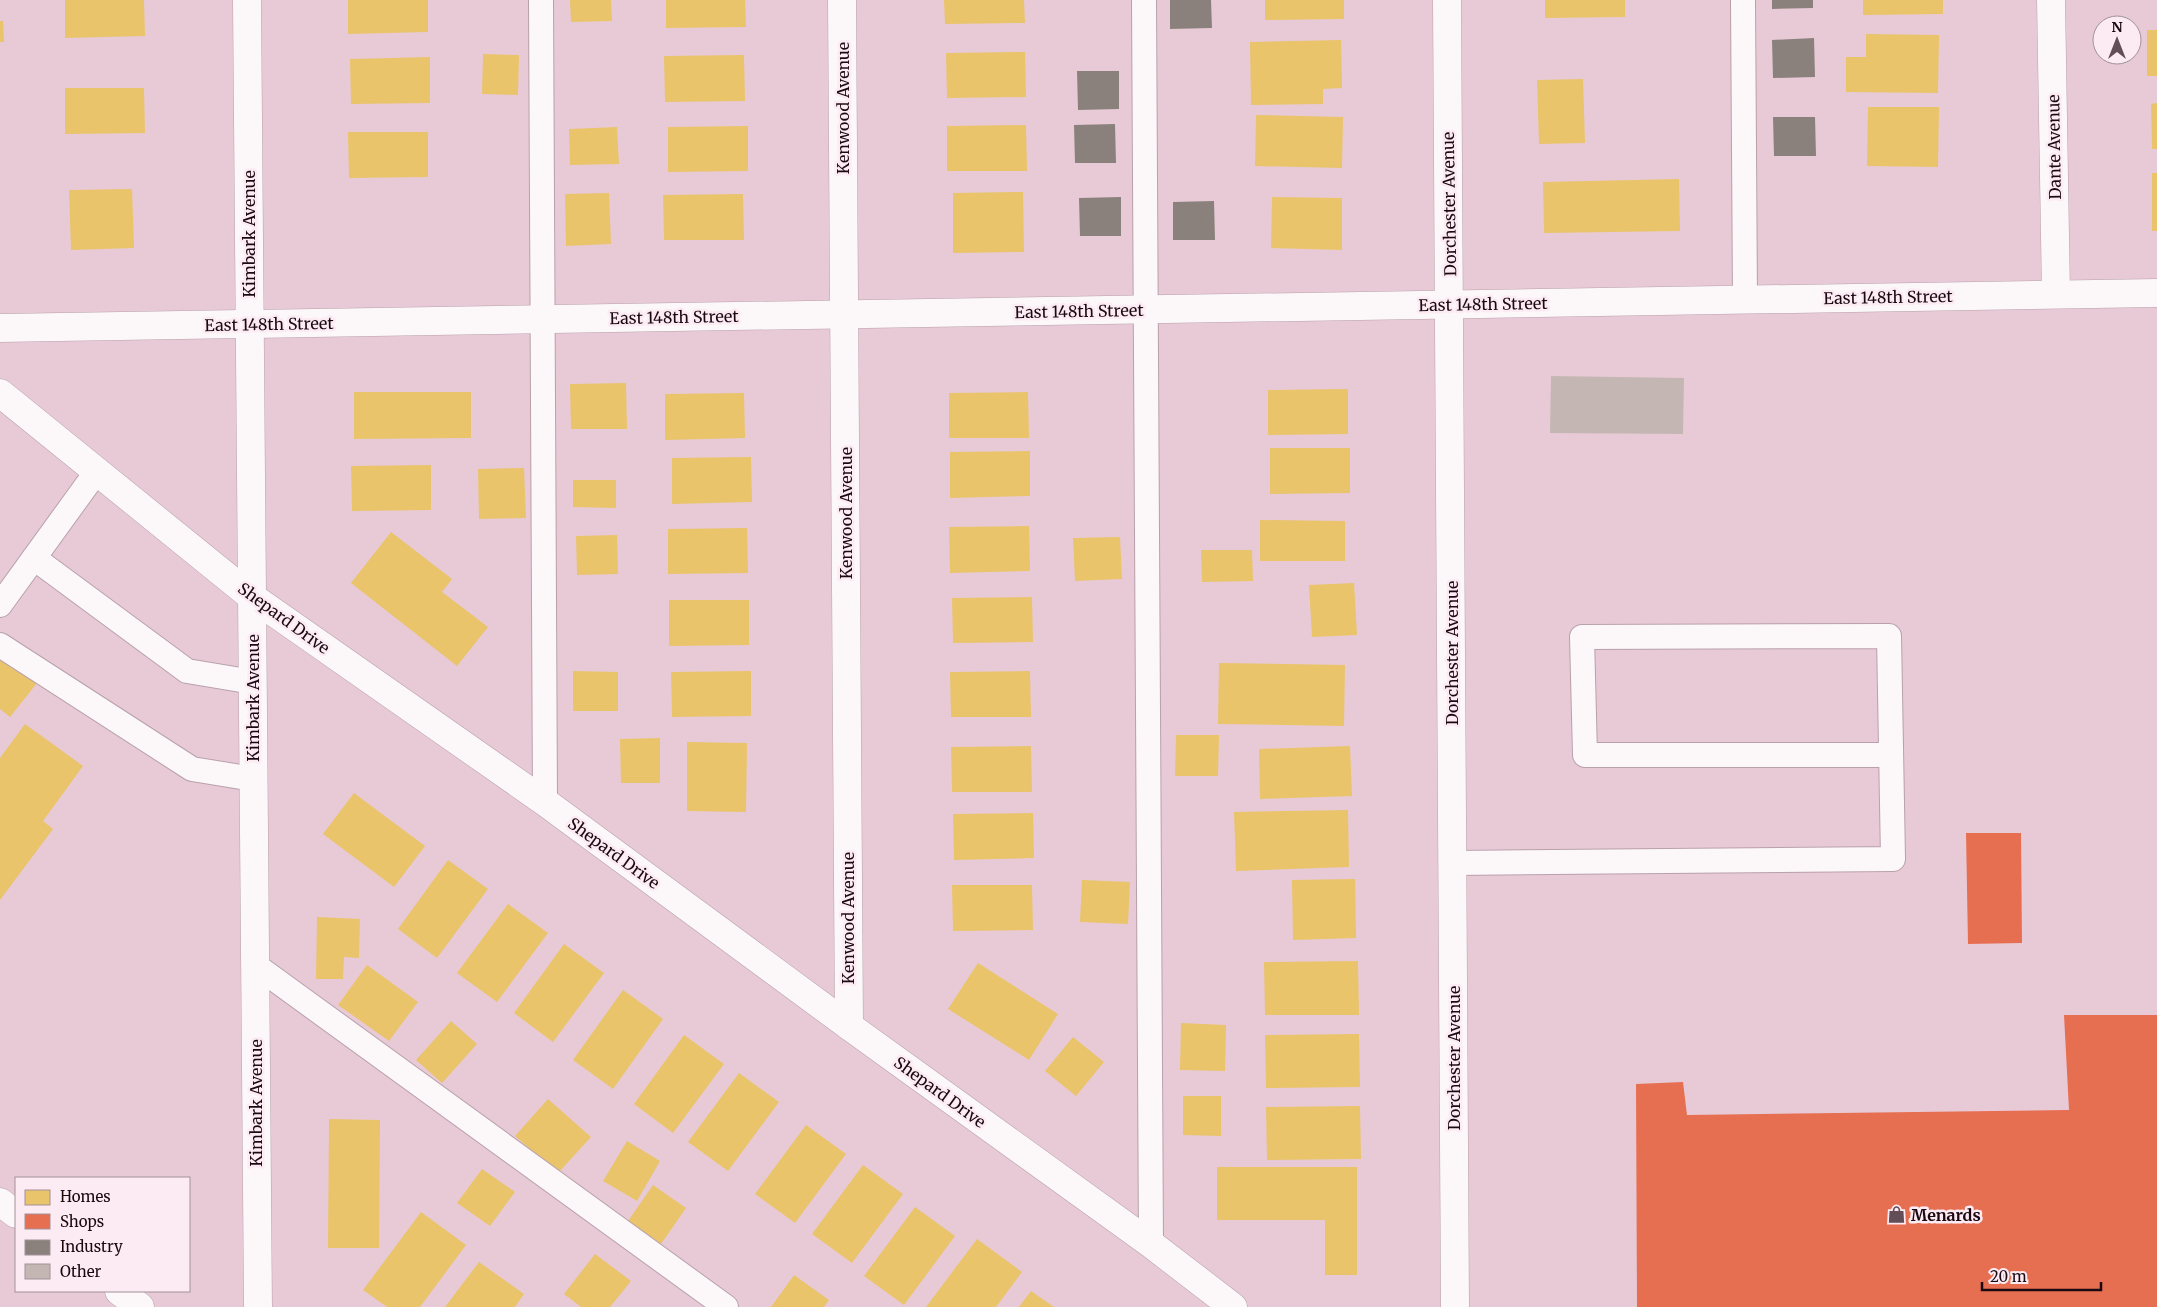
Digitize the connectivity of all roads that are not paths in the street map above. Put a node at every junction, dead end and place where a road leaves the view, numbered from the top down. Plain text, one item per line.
1 (247, 0) edge
2 (541, 0) edge
3 (842, 0) edge
4 (1144, 0) edge
5 (1447, 0) edge
6 (1743, 0) edge
7 (2051, 0) edge
8 (2157, 293) edge
9 (2056, 294) junction
10 (1745, 300) junction
11 (1450, 304) junction
12 (1147, 310) junction
13 (845, 314) junction
14 (543, 319) junction
15 (250, 324) junction
16 (0, 328) edge
17 (0, 393) edge
18 (97, 471) junction
19 (34, 558) junction
20 (252, 597) junction
21 (0, 605) edge
22 (0, 646) edge
23 (253, 682) junction
24 (1891, 755) junction
25 (253, 779) junction
26 (545, 802) junction
27 (1453, 863) junction
28 (255, 966) junction
29 (849, 1026) junction
30 (0, 1202) edge
31 (15, 1213) edge
32 (1151, 1244) junction
33 (120, 1292) edge
34 (140, 1307) edge
35 (258, 1307) edge
36 (726, 1307) edge
37 (1233, 1307) edge
38 (1455, 1307) edge

1 - 15 street, Kimbark Avenue
2 - 14 lane
3 - 13 street, Kenwood Avenue
4 - 12 lane
5 - 11 street, Dorchester Avenue
6 - 10 lane
7 - 9 street, Dante Avenue
8 - 9 street, East 148th Street
9 - 10 street, East 148th Street
10 - 11 street, East 148th Street
11 - 12 street, East 148th Street
11 - 27 street, Dorchester Avenue
12 - 13 street, East 148th Street
12 - 32 lane
13 - 14 street, East 148th Street
13 - 29 street, Kenwood Avenue
14 - 15 street, East 148th Street
14 - 26 lane
15 - 16 street, East 148th Street
15 - 20 street, Kimbark Avenue
17 - 18 street, Shepard Drive
18 - 19 lane
18 - 20 street, Shepard Drive
19 - 21 lane
19 - 23 lane
20 - 23 street, Kimbark Avenue
20 - 26 street, Shepard Drive
22 - 25 lane
23 - 25 street, Kimbark Avenue
24 - 24 lane
24 - 27 lane
25 - 28 street, Kimbark Avenue
26 - 29 street, Shepard Drive
27 - 38 street, Dorchester Avenue
28 - 35 street, Kimbark Avenue
28 - 36 lane
29 - 32 street, Shepard Drive
30 - 31 street
32 - 37 street, Shepard Drive
33 - 34 street

